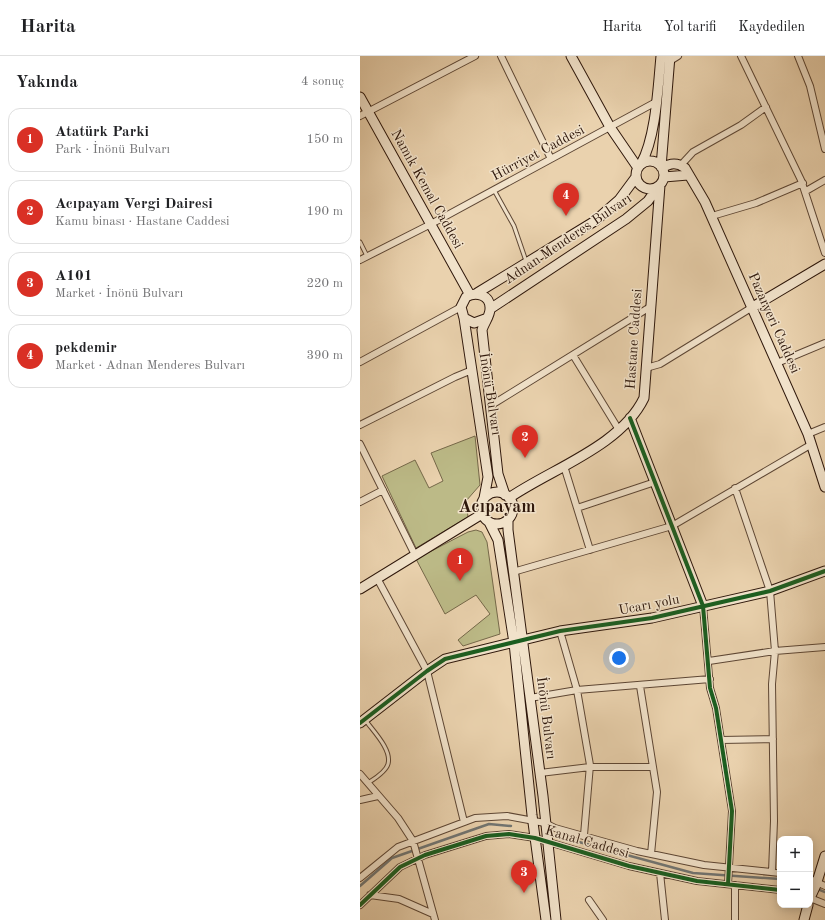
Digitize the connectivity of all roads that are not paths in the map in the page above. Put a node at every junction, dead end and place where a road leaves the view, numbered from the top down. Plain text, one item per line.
1 (476, 56) edge
2 (501, 56) edge
3 (571, 56) edge
4 (661, 56) edge
5 (741, 56) edge
6 (798, 56) edge
7 (673, 58) edge
8 (360, 97) edge
9 (656, 102) junction
10 (766, 107) junction
11 (364, 113) edge
12 (610, 127) junction
13 (825, 149) edge
14 (551, 159) junction
15 (640, 166) junction
16 (681, 166) junction
17 (688, 175) junction
18 (636, 177) junction
19 (661, 177) junction
20 (825, 180) edge
21 (803, 183) junction
22 (494, 190) junction
23 (806, 191) junction
24 (712, 216) junction
25 (431, 224) junction
26 (360, 242) edge
27 (825, 253) edge
28 (368, 256) junction
29 (360, 260) edge
30 (526, 263) junction
31 (825, 264) edge
32 (473, 294) junction
33 (461, 307) junction
34 (650, 307) junction
35 (751, 308) junction
36 (490, 309) junction
37 (464, 318) junction
38 (485, 319) junction
39 (825, 343) edge
40 (573, 355) junction
41 (360, 362) edge
42 (777, 363) junction
43 (646, 368) junction
44 (472, 370) junction
45 (490, 406) junction
46 (630, 418) junction
47 (360, 425) edge
48 (825, 427) edge
49 (619, 430) junction
50 (808, 434) junction
51 (360, 444) edge
52 (812, 444) junction
53 (564, 466) junction
54 (655, 482) junction
55 (735, 488) junction
56 (825, 488) edge
57 (383, 490) junction
58 (507, 496) junction
59 (484, 498) junction
60 (360, 502) edge
61 (577, 508) junction
62 (482, 514) junction
63 (508, 520) junction
64 (489, 522) junction
65 (672, 526) junction
66 (590, 550) junction
67 (415, 555) junction
68 (825, 571) edge
69 (513, 572) junction
70 (377, 578) junction
71 (360, 589) edge
72 (770, 591) junction
73 (703, 606) junction
74 (560, 631) junction
75 (518, 642) junction
76 (825, 647) edge
77 (775, 651) junction
78 (708, 661) junction
79 (427, 671) junction
80 (710, 679) junction
81 (640, 686) junction
82 (577, 690) junction
83 (530, 698) junction
84 (362, 721) edge
85 (773, 739) junction
86 (721, 740) junction
87 (590, 767) junction
88 (653, 767) junction
89 (540, 773) junction
90 (360, 774) edge
91 (368, 784) junction
92 (378, 796) junction
93 (360, 800) edge
94 (533, 821) junction
95 (464, 822) junction
96 (545, 824) junction
97 (584, 835) junction
98 (535, 838) junction
99 (548, 843) junction
100 (413, 844) junction
101 (651, 854) junction
102 (825, 856) edge
103 (418, 858) junction
104 (728, 869) junction
105 (772, 872) junction
106 (660, 873) junction
107 (777, 873) edge
108 (360, 878) edge
109 (728, 882) junction
110 (735, 885) junction
111 (777, 890) edge
112 (814, 890) edge
113 (370, 895) junction
114 (589, 900) dead end
115 (825, 904) edge
116 (360, 905) edge
117 (807, 908) edge
118 (434, 917) edge
119 (546, 920) edge
120 (556, 920) edge
121 (602, 920) edge
122 (665, 920) edge
123 (735, 920) edge
124 (804, 920) edge

1 - 11 street
2 - 14 street
3 - 12 street
4 - 9 street
5 - 10 street
6 - 13 street
7 - 19 street
8 - 11 street, Namık Kemal Caddesi
9 - 12 street, Hürriyet Caddesi
9 - 15 street
10 - 16 street
10 - 21 street
11 - 25 street, Namık Kemal Caddesi
12 - 14 street, Hürriyet Caddesi
12 - 15 street
14 - 22 street, Hürriyet Caddesi
15 - 18 street
15 - 19 street
16 - 17 street, Pazaryeri Caddesi
16 - 19 street
17 - 19 street
17 - 24 street, Pazaryeri Caddesi
18 - 19 street
18 - 30 street, Adnan Menderes Bulvarı
19 - 34 street, Hastane Caddesi
19 - 36 street, Adnan Menderes Bulvarı
20 - 23 street
21 - 23 street
21 - 24 street
22 - 25 street, Hürriyet Caddesi
22 - 30 lane
23 - 27 street
24 - 35 street, Pazaryeri Caddesi
25 - 28 street, Hürriyet Caddesi
25 - 32 street, Namık Kemal Caddesi
26 - 28 lane
28 - 29 street, Hürriyet Caddesi
30 - 32 street, Adnan Menderes Bulvarı
31 - 35 street
32 - 33 street
32 - 36 street
33 - 37 street
33 - 41 street
34 - 40 street
34 - 43 street, Hastane Caddesi
35 - 42 street, Pazaryeri Caddesi
35 - 43 street
36 - 38 street
37 - 38 street
37 - 44 street, İnönü Bulvarı
38 - 45 street, İnönü Bulvarı
39 - 42 street
40 - 45 street
40 - 49 street
42 - 50 street, Pazaryeri Caddesi
43 - 46 street, Hastane Caddesi
44 - 47 street
44 - 59 street, İnönü Bulvarı
45 - 58 street, İnönü Bulvarı
46 - 49 street, Hastane Caddesi
46 - 54 street
48 - 50 street
49 - 53 street, Hastane Caddesi
50 - 52 street, Pazaryeri Caddesi
51 - 57 street
52 - 55 street
52 - 56 street, Pazaryeri Caddesi
53 - 58 street, Hastane Caddesi
53 - 61 street
54 - 61 street
54 - 65 street
55 - 65 street
55 - 72 street
57 - 60 street
57 - 67 street
58 - 59 street
58 - 63 street
59 - 62 street
61 - 66 street
62 - 64 street
62 - 67 street
63 - 64 street
63 - 69 street, İnönü Bulvarı
64 - 75 street, İnönü Bulvarı
65 - 66 street
65 - 73 street
66 - 69 street
67 - 70 street
68 - 72 street, Ucarı yolu
69 - 75 street, İnönü Bulvarı
70 - 71 street
70 - 79 street
72 - 73 street, Ucarı yolu
72 - 77 street
73 - 74 street, Ucarı yolu
73 - 78 street
74 - 75 street, Ucarı yolu
74 - 82 street
75 - 79 street, Ucarı yolu
75 - 83 street, İnönü Bulvarı
75 - 94 street, İnönü Bulvarı
76 - 77 street
77 - 78 street
77 - 85 street
78 - 80 street
79 - 84 street, Ucarı yolu
79 - 95 street
80 - 81 street
80 - 86 street
81 - 82 street
81 - 88 street
82 - 83 street
82 - 87 street
83 - 89 street, İnönü Bulvarı
84 - 91 lane
85 - 86 street
85 - 105 street
86 - 104 street
87 - 88 street
87 - 89 street
87 - 97 street
88 - 101 street
89 - 96 street, İnönü Bulvarı
90 - 91 street
91 - 92 street
92 - 93 street
92 - 100 street
94 - 95 street, Kanal Caddesi
94 - 96 street, Kanal Caddesi
94 - 98 street, İnönü Bulvarı
95 - 100 street, Kanal Caddesi
96 - 97 street, Kanal Caddesi
96 - 99 street, İnönü Bulvarı
97 - 101 street, Kanal Caddesi
98 - 99 street, Kanal Caddesi
98 - 103 street, Kanal Caddesi
98 - 119 street, İnönü Bulvarı
99 - 106 street, Kanal Caddesi
99 - 120 street, İnönü Bulvarı
100 - 103 street
100 - 108 street, Kanal Caddesi
101 - 104 street, Kanal Caddesi
102 - 112 street
103 - 113 street, Kanal Caddesi
103 - 118 street
104 - 105 street, Kanal Caddesi
104 - 109 street
105 - 107 street, Kanal Caddesi
106 - 109 street, Kanal Caddesi
106 - 122 street
109 - 110 street, Kanal Caddesi
110 - 111 street, Kanal Caddesi
110 - 123 street
112 - 115 street
113 - 116 street, Kanal Caddesi
113 - 118 street
114 - 121 street
117 - 124 street

